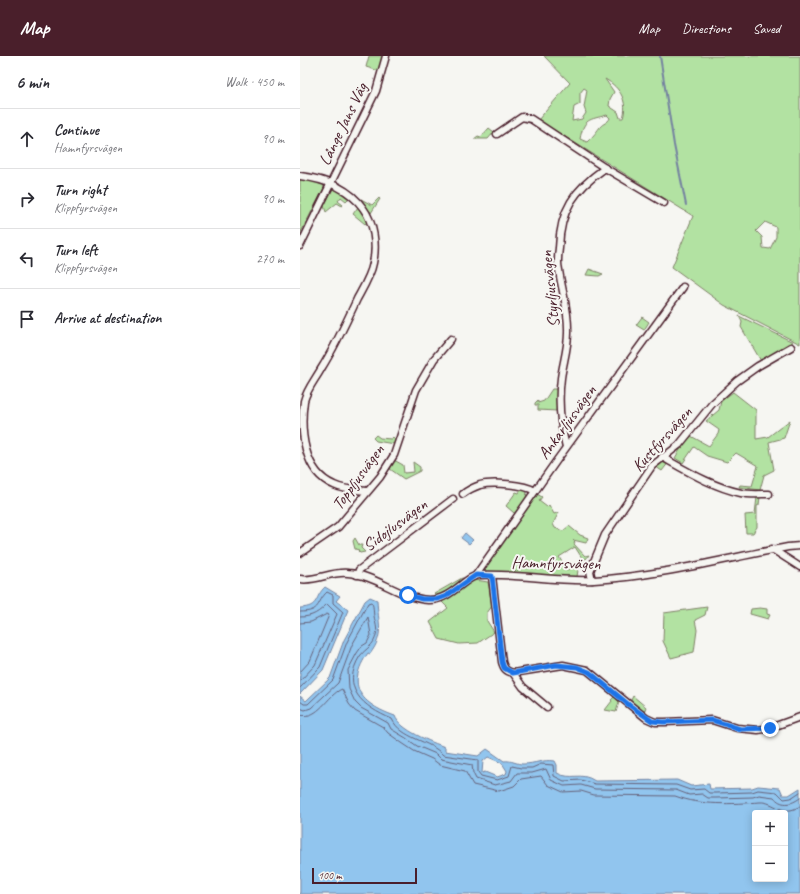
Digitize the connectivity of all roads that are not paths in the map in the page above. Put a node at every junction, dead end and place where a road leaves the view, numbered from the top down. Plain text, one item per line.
1 (386, 56) edge
2 (497, 134) dead end
3 (604, 168) junction
4 (300, 176) edge
5 (330, 183) junction
6 (664, 203) dead end
7 (300, 246) edge
8 (683, 287) dead end
9 (451, 339) dead end
10 (791, 347) dead end
11 (566, 447) junction
12 (662, 457) junction
13 (366, 491) junction
14 (535, 491) junction
15 (463, 494) dead end
16 (769, 494) dead end
17 (453, 499) dead end
18 (800, 546) edge
19 (772, 549) junction
20 (300, 554) edge
21 (800, 567) edge
22 (357, 575) junction
23 (476, 575) junction
24 (492, 576) junction
25 (300, 579) edge
26 (592, 580) junction
27 (513, 673) junction
28 (547, 706) dead end
29 (800, 717) edge

1 - 5 street, Långe Jans Väg
2 - 3 street
3 - 6 street
3 - 11 street, Styrljusvägen
4 - 5 street
5 - 7 street, Långe Jans Väg
5 - 13 street
8 - 11 street, Ankarljusvägen
9 - 13 street, Toppljusvägen
10 - 12 street, Kustfyrsvägen
11 - 14 street, Ankarljusvägen
12 - 16 street
12 - 26 street, Kustfyrsvägen
13 - 20 street, Toppljusvägen
14 - 15 street
14 - 23 street, Ankarljusvägen
17 - 22 street, Sidojlusvägen
18 - 19 street, Hamnfyrsvägen
19 - 21 street
19 - 26 street, Hamnfyrsvägen
22 - 23 street
22 - 25 street
23 - 24 street, Hamnfyrsvägen
24 - 26 street, Hamnfyrsvägen
24 - 27 street
27 - 28 street
27 - 29 street

